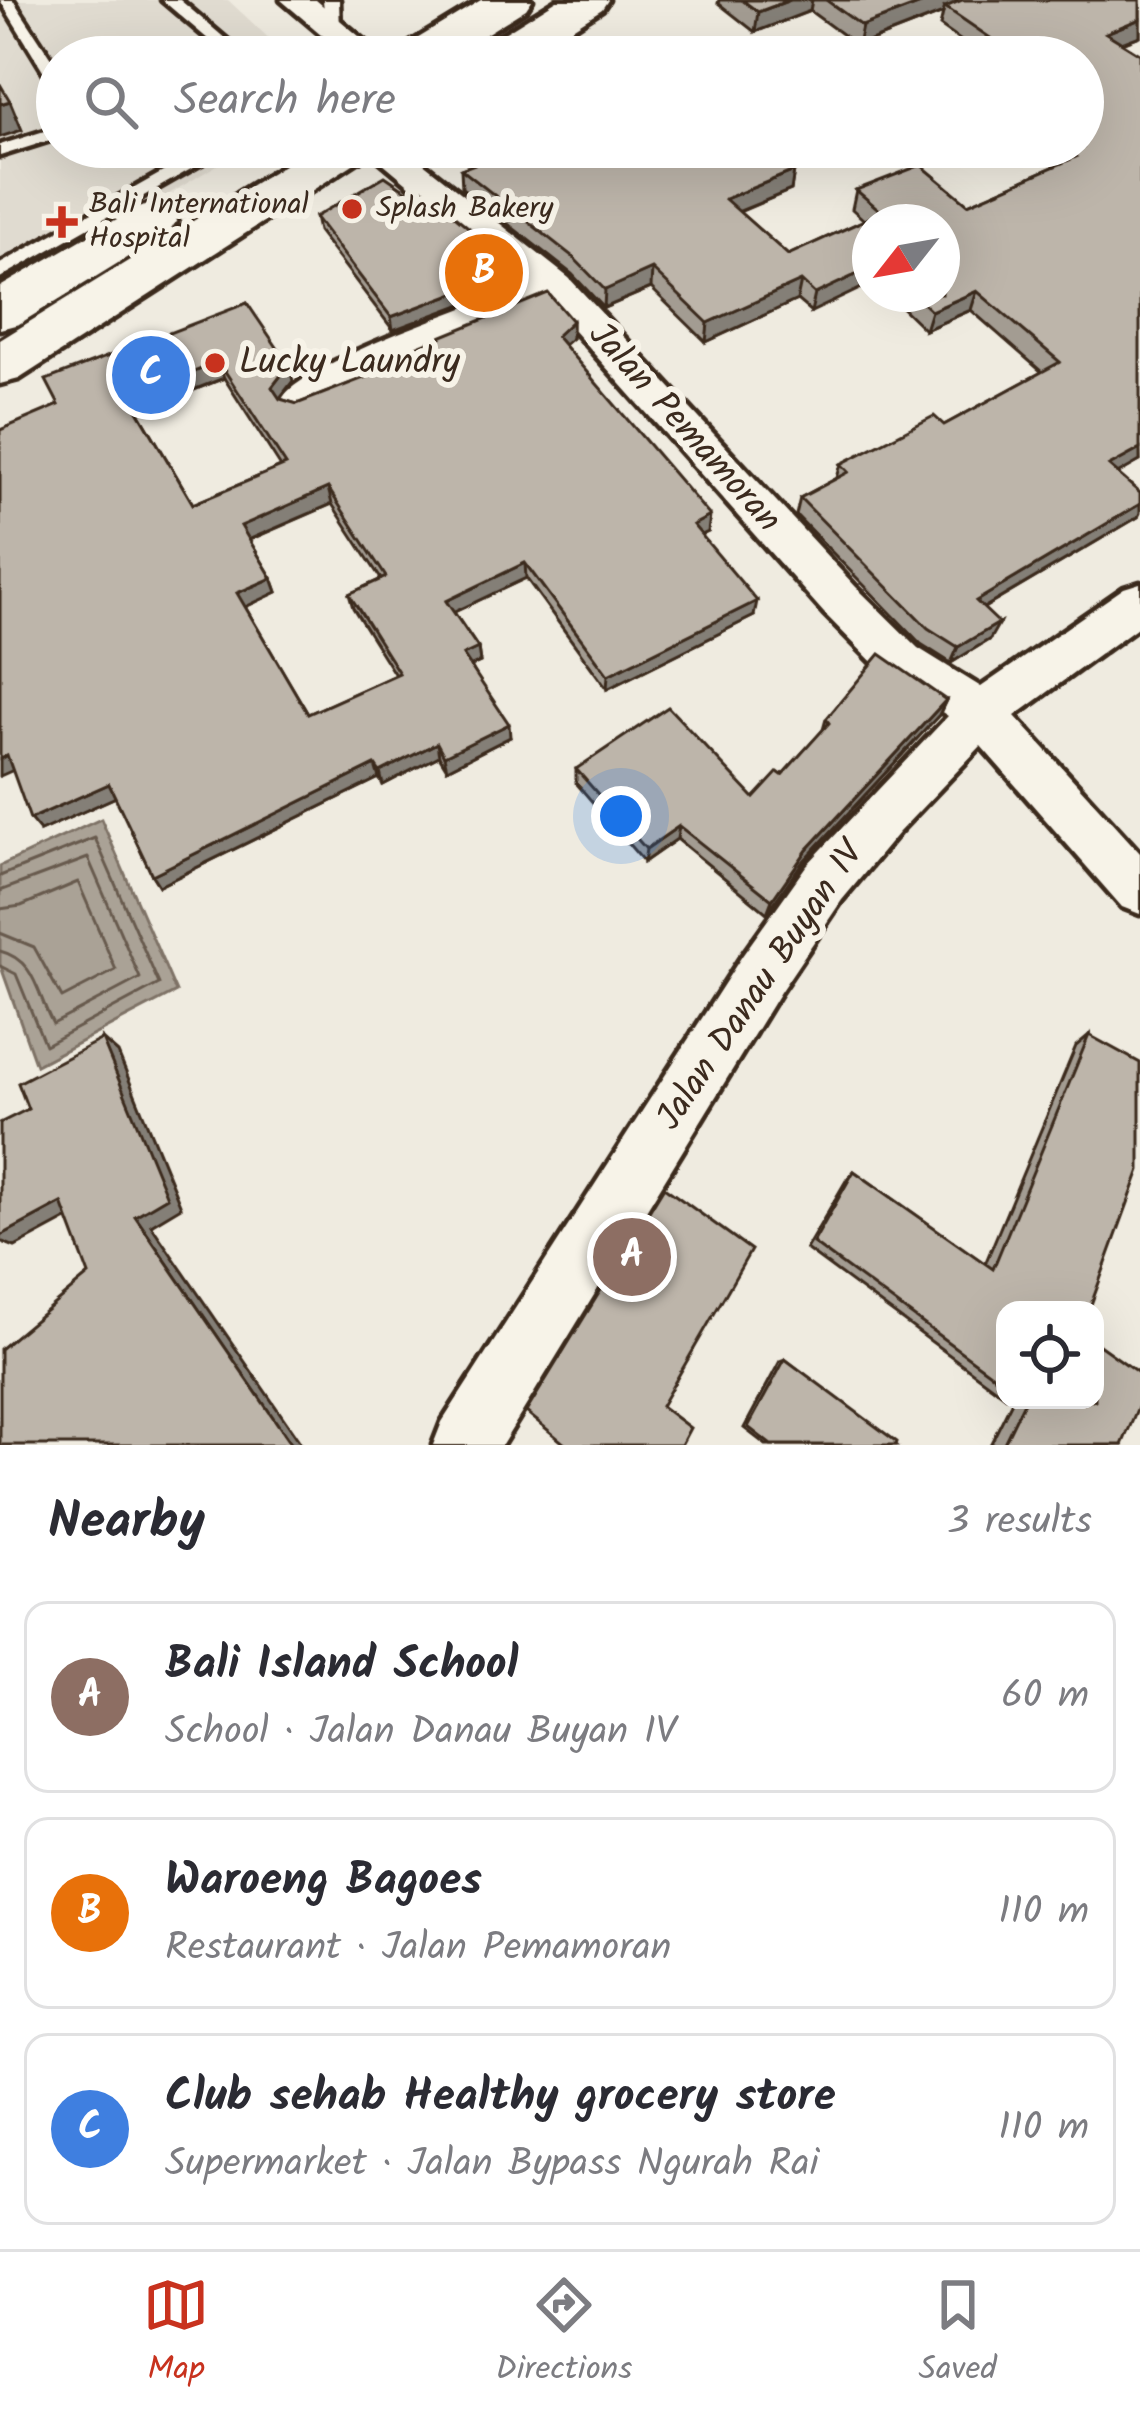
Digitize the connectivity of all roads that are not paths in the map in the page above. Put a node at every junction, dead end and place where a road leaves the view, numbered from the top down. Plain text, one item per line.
1 (5, 0) edge
2 (170, 0) edge
3 (296, 0) edge
4 (587, 0) edge
5 (332, 15) edge
6 (523, 17) edge
7 (214, 36) edge
8 (473, 36) edge
9 (36, 48) edge
10 (36, 139) edge
11 (0, 151) edge
12 (184, 168) edge
13 (238, 168) edge
14 (314, 168) edge
15 (407, 168) edge
16 (0, 272) edge
17 (556, 287) junction
18 (0, 310) edge
19 (0, 365) edge
20 (300, 401) edge
21 (1140, 601) edge
22 (982, 713) junction
23 (1140, 890) edge
24 (465, 1445) edge

1 - 9 lane
2 - 7 lane
3 - 5 street
4 - 6 highway
6 - 8 highway
10 - 11 lane
12 - 16 lane
13 - 18 highway
14 - 19 highway
15 - 17 street, Jalan Pemamoran
17 - 20 street
17 - 22 street, Jalan Pemamoran
21 - 22 street, Jalan Danau Buyan IV
22 - 23 street, Jalan Pemamoran
22 - 24 street, Jalan Danau Buyan IV

